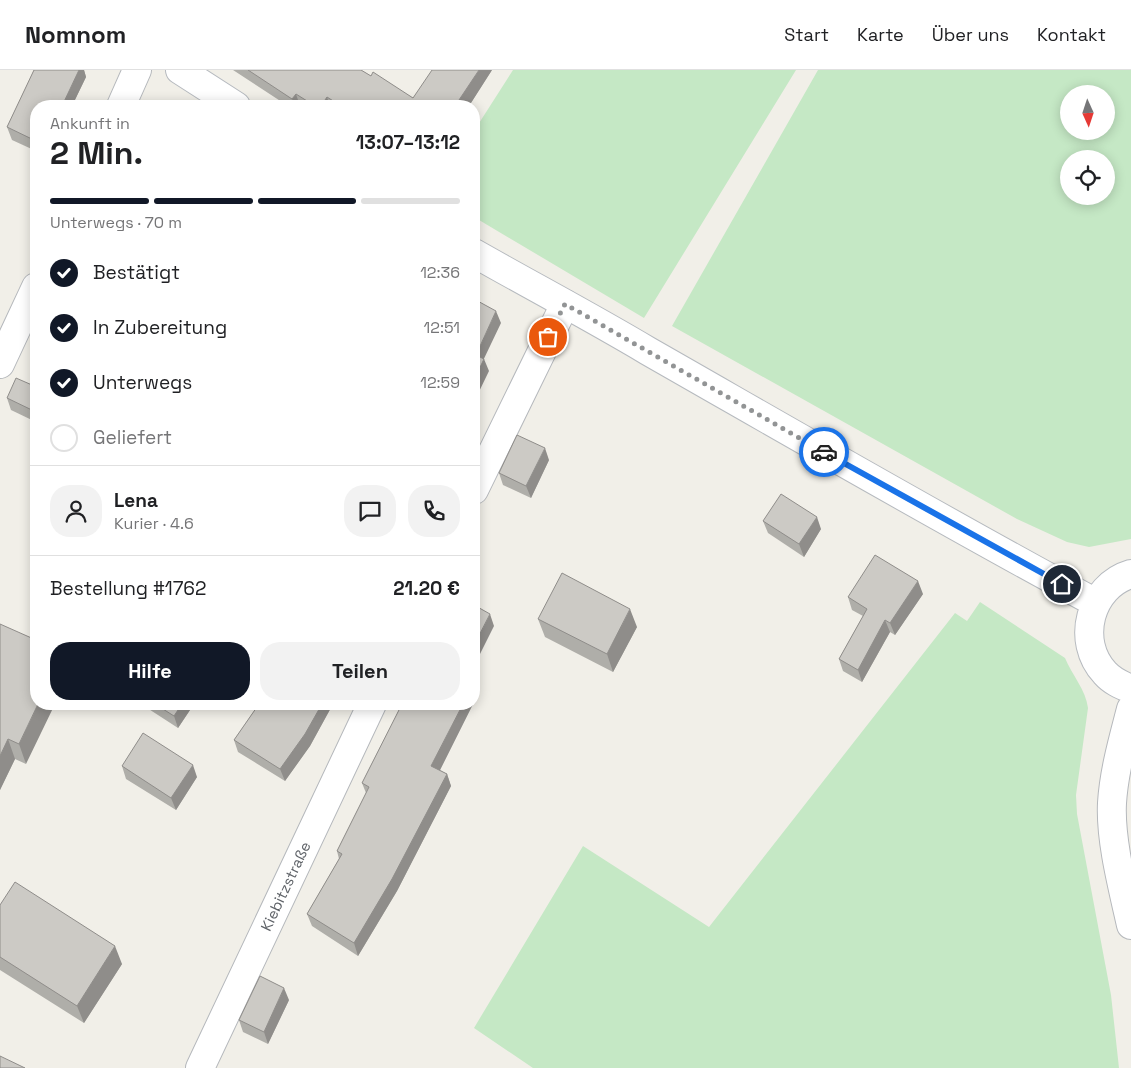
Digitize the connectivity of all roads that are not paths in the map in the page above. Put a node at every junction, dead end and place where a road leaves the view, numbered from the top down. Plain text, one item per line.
1 (137, 70) edge
2 (180, 70) edge
3 (124, 100) edge
4 (227, 100) edge
5 (480, 256) edge
6 (30, 300) edge
7 (565, 304) junction
8 (0, 364) edge
9 (480, 478) edge
10 (1131, 574) edge
11 (1096, 602) junction
12 (1131, 689) edge
13 (1131, 709) edge
14 (369, 710) edge
15 (1131, 925) edge
16 (200, 1068) edge

1 - 3 street
2 - 4 street
5 - 7 street
6 - 8 street
7 - 9 street
7 - 11 street
10 - 11 street
11 - 12 street
13 - 15 street
14 - 16 street, Kiebitzstraße

